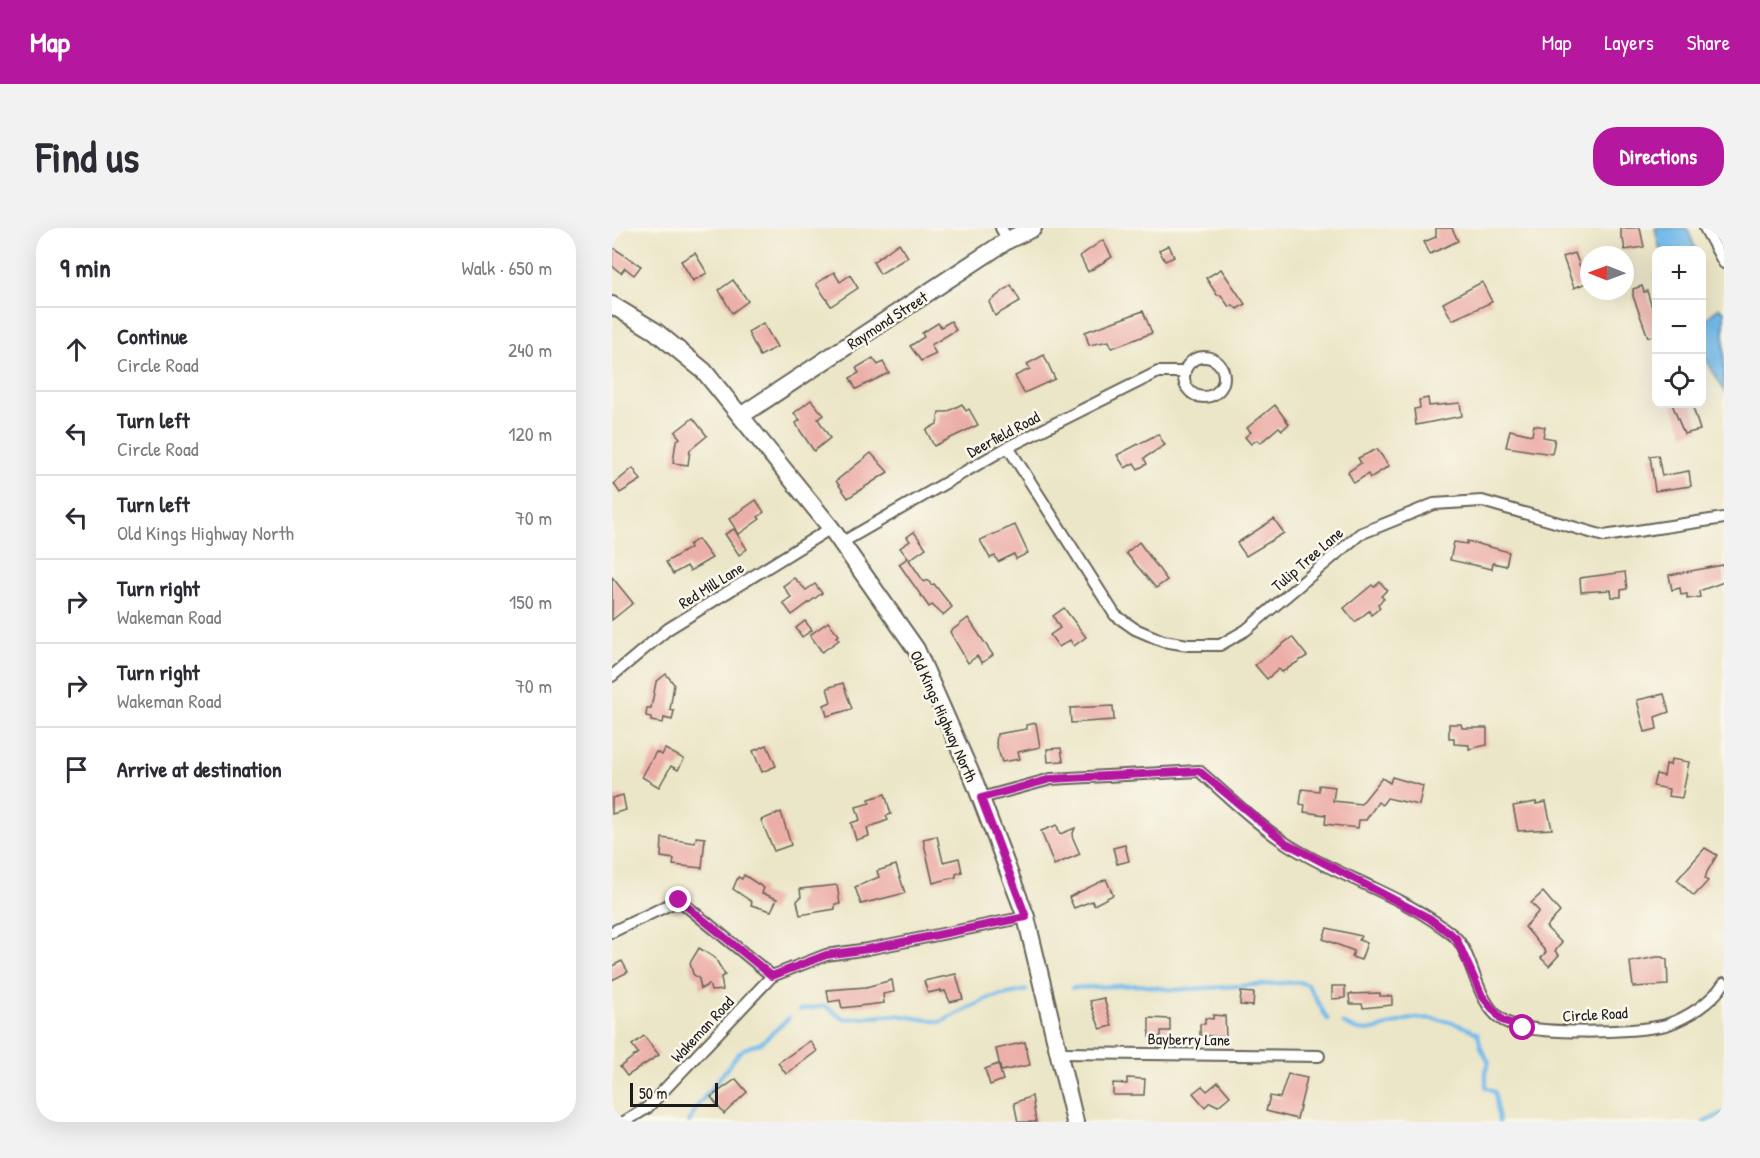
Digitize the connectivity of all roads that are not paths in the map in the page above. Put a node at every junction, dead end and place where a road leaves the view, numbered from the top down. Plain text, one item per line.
1 (1033, 228) edge
2 (1705, 228) edge
3 (1004, 234) edge
4 (1724, 263) edge
5 (612, 305) edge
6 (1185, 372) dead end
7 (742, 415) junction
8 (1008, 447) junction
9 (1724, 518) edge
10 (831, 528) junction
11 (842, 543) junction
12 (612, 676) edge
13 (981, 798) junction
14 (1026, 917) junction
15 (612, 932) edge
16 (772, 976) junction
17 (1724, 983) edge
18 (1059, 1053) junction
19 (1319, 1056) dead end
20 (624, 1122) edge
21 (1075, 1122) edge

1 - 3 main road, Raymond Street
2 - 4 street
3 - 7 main road, Raymond Street
5 - 7 main road, Old Kings Highway North
6 - 8 street, Deerfield Road
7 - 10 main road, Old Kings Highway North
8 - 9 street, Tulip Tree Lane
8 - 11 street, Deerfield Road
10 - 11 main road, Old Kings Highway North
10 - 12 street, Red Mill Lane
11 - 13 main road, Old Kings Highway North
13 - 14 main road, Old Kings Highway North
13 - 17 street, Circle Road
14 - 16 street, Wakeman Road
14 - 18 main road, Old Kings Highway North
15 - 16 street
16 - 20 street, Wakeman Road
18 - 19 street, Bayberry Lane
18 - 21 main road, Old Kings Highway North

